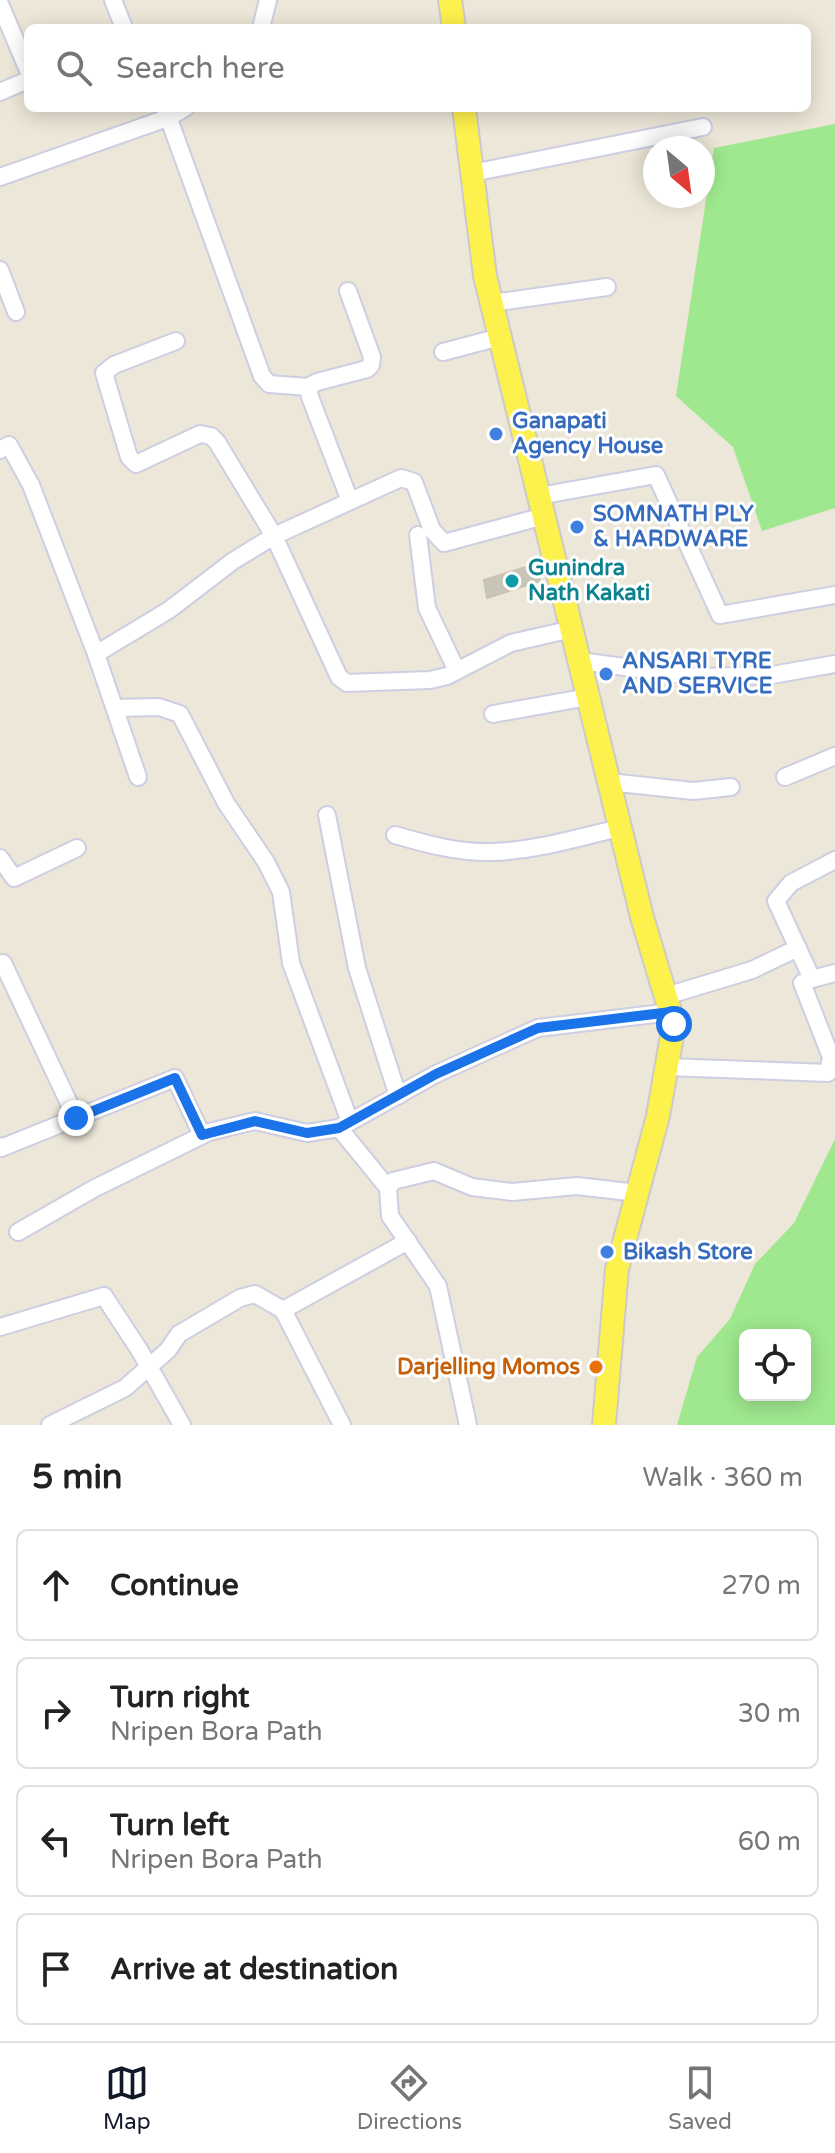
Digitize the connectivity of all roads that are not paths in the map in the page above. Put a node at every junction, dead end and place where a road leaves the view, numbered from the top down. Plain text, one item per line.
1 (113, 0) edge
2 (450, 0) edge
3 (0, 4) edge
4 (265, 4) edge
5 (122, 24) edge
6 (262, 24) edge
7 (453, 24) edge
8 (24, 61) edge
9 (24, 82) edge
10 (0, 92) edge
11 (170, 112) edge
12 (173, 112) edge
13 (464, 112) edge
14 (703, 127) dead end
15 (472, 173) junction
16 (0, 177) edge
17 (0, 270) edge
18 (607, 287) dead end
19 (348, 291) dead end
20 (492, 303) junction
21 (16, 312) dead end
22 (500, 337) junction
23 (176, 341) dead end
24 (443, 352) dead end
25 (308, 387) junction
26 (0, 450) edge
27 (350, 501) junction
28 (542, 506) junction
29 (418, 535) dead end
30 (274, 536) junction
31 (835, 595) edge
32 (572, 629) junction
33 (96, 654) junction
34 (580, 661) junction
35 (835, 664) edge
36 (457, 671) junction
37 (588, 697) junction
38 (115, 708) junction
39 (493, 714) dead end
40 (835, 756) edge
41 (138, 777) dead end
42 (785, 777) dead end
43 (609, 782) junction
44 (731, 787) dead end
45 (327, 815) dead end
46 (620, 828) junction
47 (395, 835) dead end
48 (77, 848) dead end
49 (0, 858) edge
50 (835, 860) edge
51 (7, 881) edge
52 (798, 948) junction
53 (0, 964) edge
54 (835, 973) edge
55 (802, 983) dead end
56 (668, 1004) junction
57 (667, 1067) junction
58 (832, 1072) edge
59 (398, 1096) junction
60 (76, 1118) junction
61 (344, 1125) junction
62 (202, 1135) junction
63 (0, 1146) edge
64 (388, 1188) junction
65 (637, 1193) junction
66 (18, 1232) dead end
67 (408, 1241) junction
68 (283, 1310) junction
69 (0, 1327) edge
70 (149, 1367) junction
71 (50, 1425) edge
72 (182, 1425) edge
73 (342, 1425) edge
74 (468, 1425) edge
75 (604, 1425) edge

1 - 5 street
2 - 7 main road
3 - 8 street
4 - 6 street
9 - 10 street
11 - 16 street
12 - 25 street
13 - 15 main road
14 - 15 street
15 - 20 main road
17 - 21 street
18 - 20 street
19 - 25 street
20 - 22 main road
22 - 24 street
22 - 28 main road
23 - 30 street
25 - 27 street
26 - 33 street
27 - 28 street
27 - 30 street
28 - 31 street
28 - 32 main road
29 - 36 street
30 - 33 street
30 - 36 street
32 - 34 main road
32 - 36 street
33 - 38 street
34 - 35 street
34 - 37 main road
37 - 39 street
37 - 43 main road
38 - 41 street
38 - 61 street
40 - 42 street
43 - 44 street
43 - 46 main road
45 - 59 street
46 - 47 street
46 - 56 main road
48 - 51 street
49 - 51 street
50 - 52 street
52 - 54 street
52 - 56 street
53 - 60 street
55 - 58 street
56 - 57 main road
56 - 59 street
57 - 58 street
57 - 65 main road
59 - 61 street
60 - 62 street
60 - 63 street
61 - 62 street
61 - 64 street
62 - 66 street
64 - 65 street
64 - 67 street
65 - 75 main road
67 - 68 street
67 - 74 street
68 - 70 street
68 - 73 street
69 - 70 street
70 - 71 street
70 - 72 street

